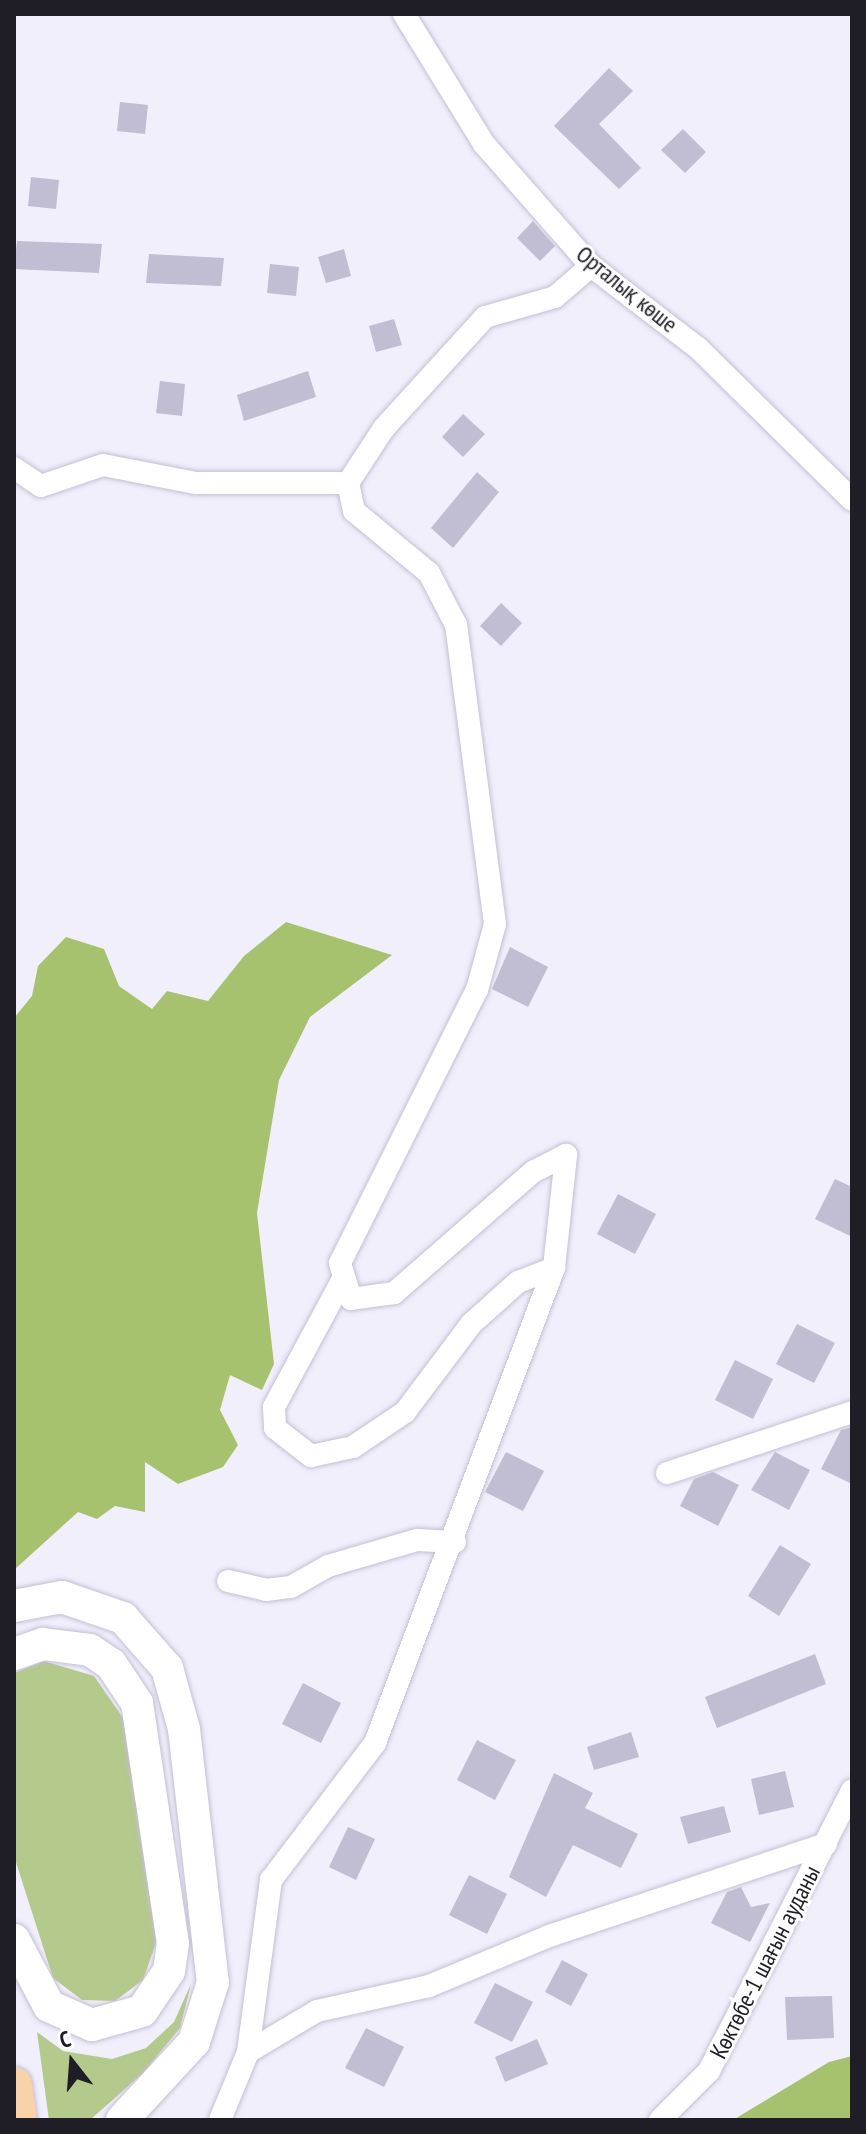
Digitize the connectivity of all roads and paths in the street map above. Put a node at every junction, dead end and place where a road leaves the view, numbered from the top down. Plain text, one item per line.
1 (404, 14) edge
2 (591, 266) junction
3 (14, 468) edge
4 (348, 483) junction
5 (852, 500) edge
6 (554, 1268) junction
7 (344, 1277) junction
8 (852, 1412) edge
9 (667, 1473) dead end
10 (455, 1542) junction
11 (228, 1581) dead end
12 (14, 1606) edge
13 (14, 1654) edge
14 (852, 1790) edge
15 (826, 1844) junction
16 (14, 1940) edge
17 (248, 2052) junction
18 (14, 2085) edge
19 (19, 2120) edge
20 (122, 2120) edge
21 (220, 2120) edge
22 (660, 2120) edge

1 - 2 street, Орталық көше
2 - 4 street
2 - 5 street, Орталық көше
3 - 4 street
4 - 7 street
6 - 7 street
6 - 7 street
6 - 10 street
8 - 9 street
10 - 11 street
10 - 17 street
12 - 20 main road
13 - 16 main road
14 - 15 street, Көктөбе-1 шағын ауданы
15 - 17 street
15 - 22 street, Көктөбе-1 шағын ауданы
17 - 21 street
18 - 19 main road

